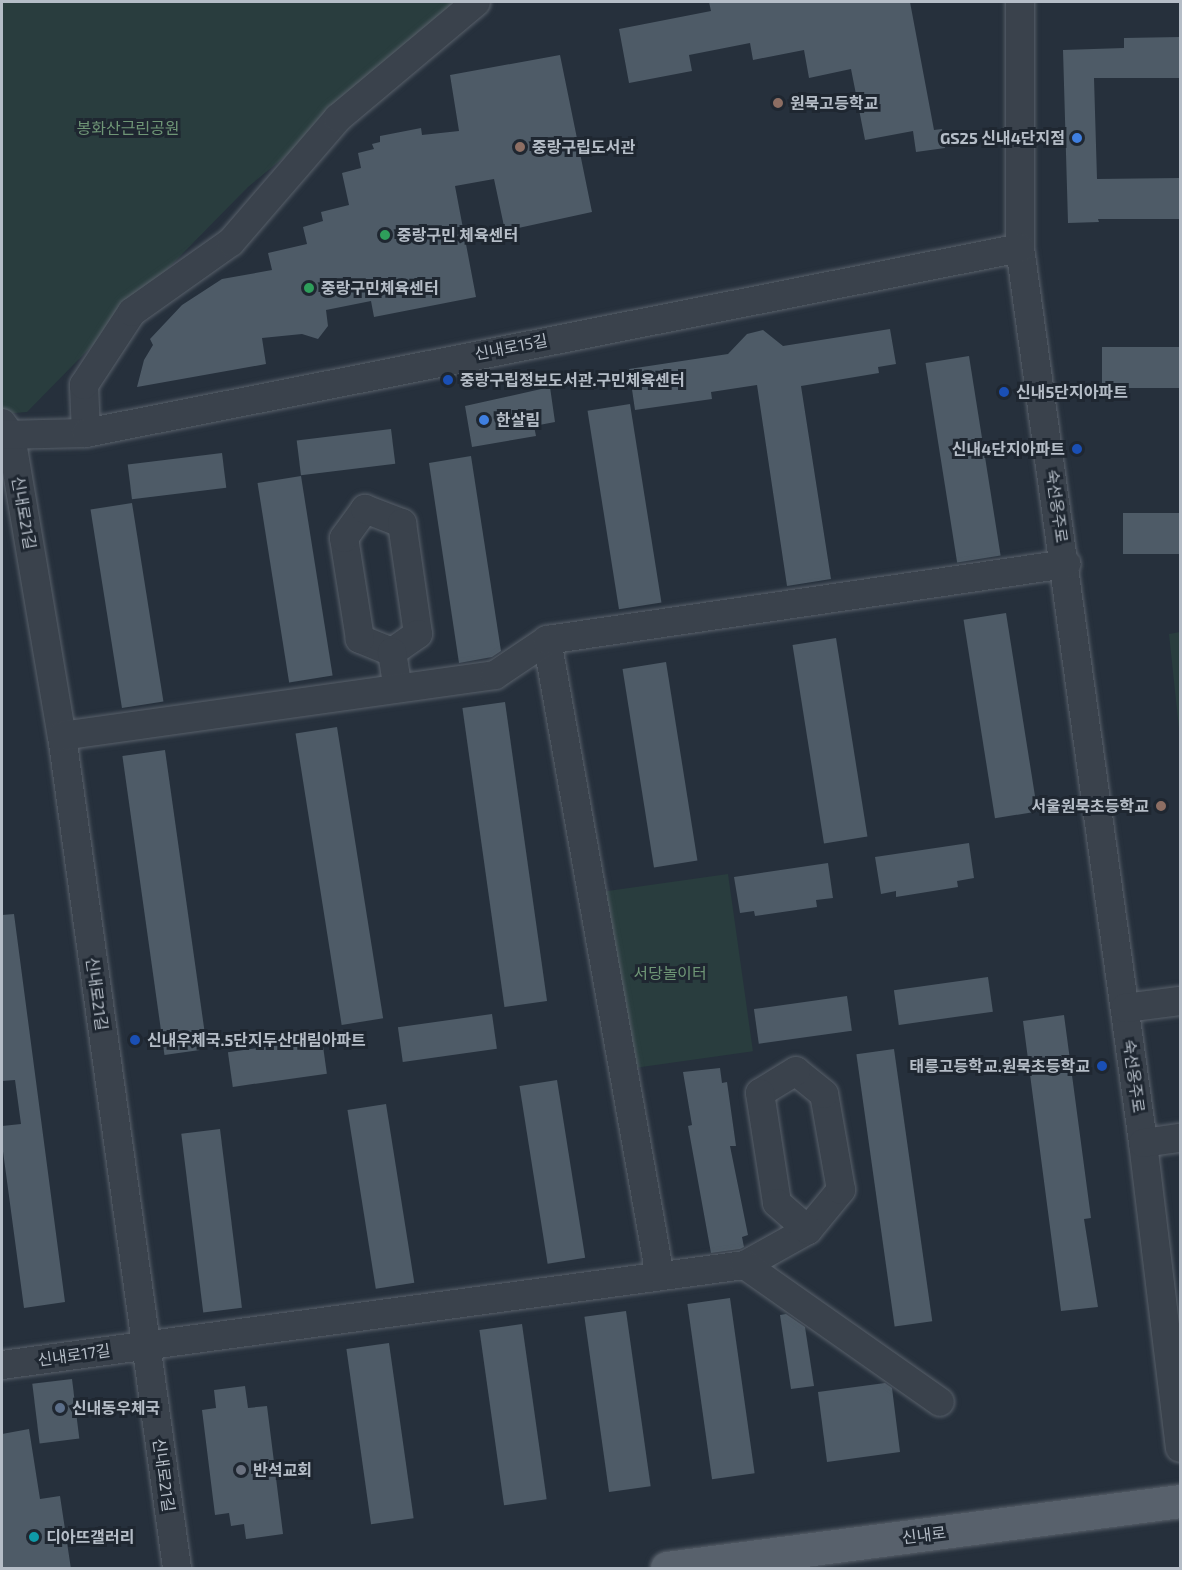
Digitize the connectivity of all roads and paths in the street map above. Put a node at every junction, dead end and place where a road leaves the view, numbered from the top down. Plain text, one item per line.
1 (476, 2) edge
2 (1020, 2) edge
3 (1020, 248) junction
4 (5, 431) edge
5 (86, 433) junction
6 (1066, 564) junction
7 (547, 640) junction
8 (392, 652) dead end
9 (398, 688) junction
10 (62, 736) junction
11 (1180, 1001) edge
12 (1125, 1008) junction
13 (1180, 1138) edge
14 (1143, 1143) junction
15 (808, 1230) junction
16 (745, 1265) junction
17 (1170, 1267) edge
18 (660, 1276) junction
19 (146, 1345) junction
20 (2, 1365) edge
21 (940, 1402) dead end
22 (1180, 1448) edge
23 (1180, 1501) edge
24 (177, 1569) edge
25 (667, 1569) edge

1 - 5 street
2 - 3 street, 숙선옹주로
3 - 5 street, 신내로15길
3 - 6 street, 숙선옹주로
4 - 5 street, 신내로15길
4 - 10 street, 신내로21길
6 - 7 street
6 - 12 street, 숙선옹주로
7 - 9 street
7 - 18 street
8 - 9 street
9 - 10 street
10 - 19 street, 신내로21길
11 - 12 street
12 - 14 street, 숙선옹주로
13 - 14 street
14 - 17 street, 숙선옹주로
15 - 15 street
15 - 16 street
16 - 18 street, 신내로17길
16 - 21 street
17 - 22 street, 숙선옹주로
18 - 19 street, 신내로17길
19 - 20 street, 신내로17길
19 - 24 street, 신내로21길
23 - 25 main road, 신내로

